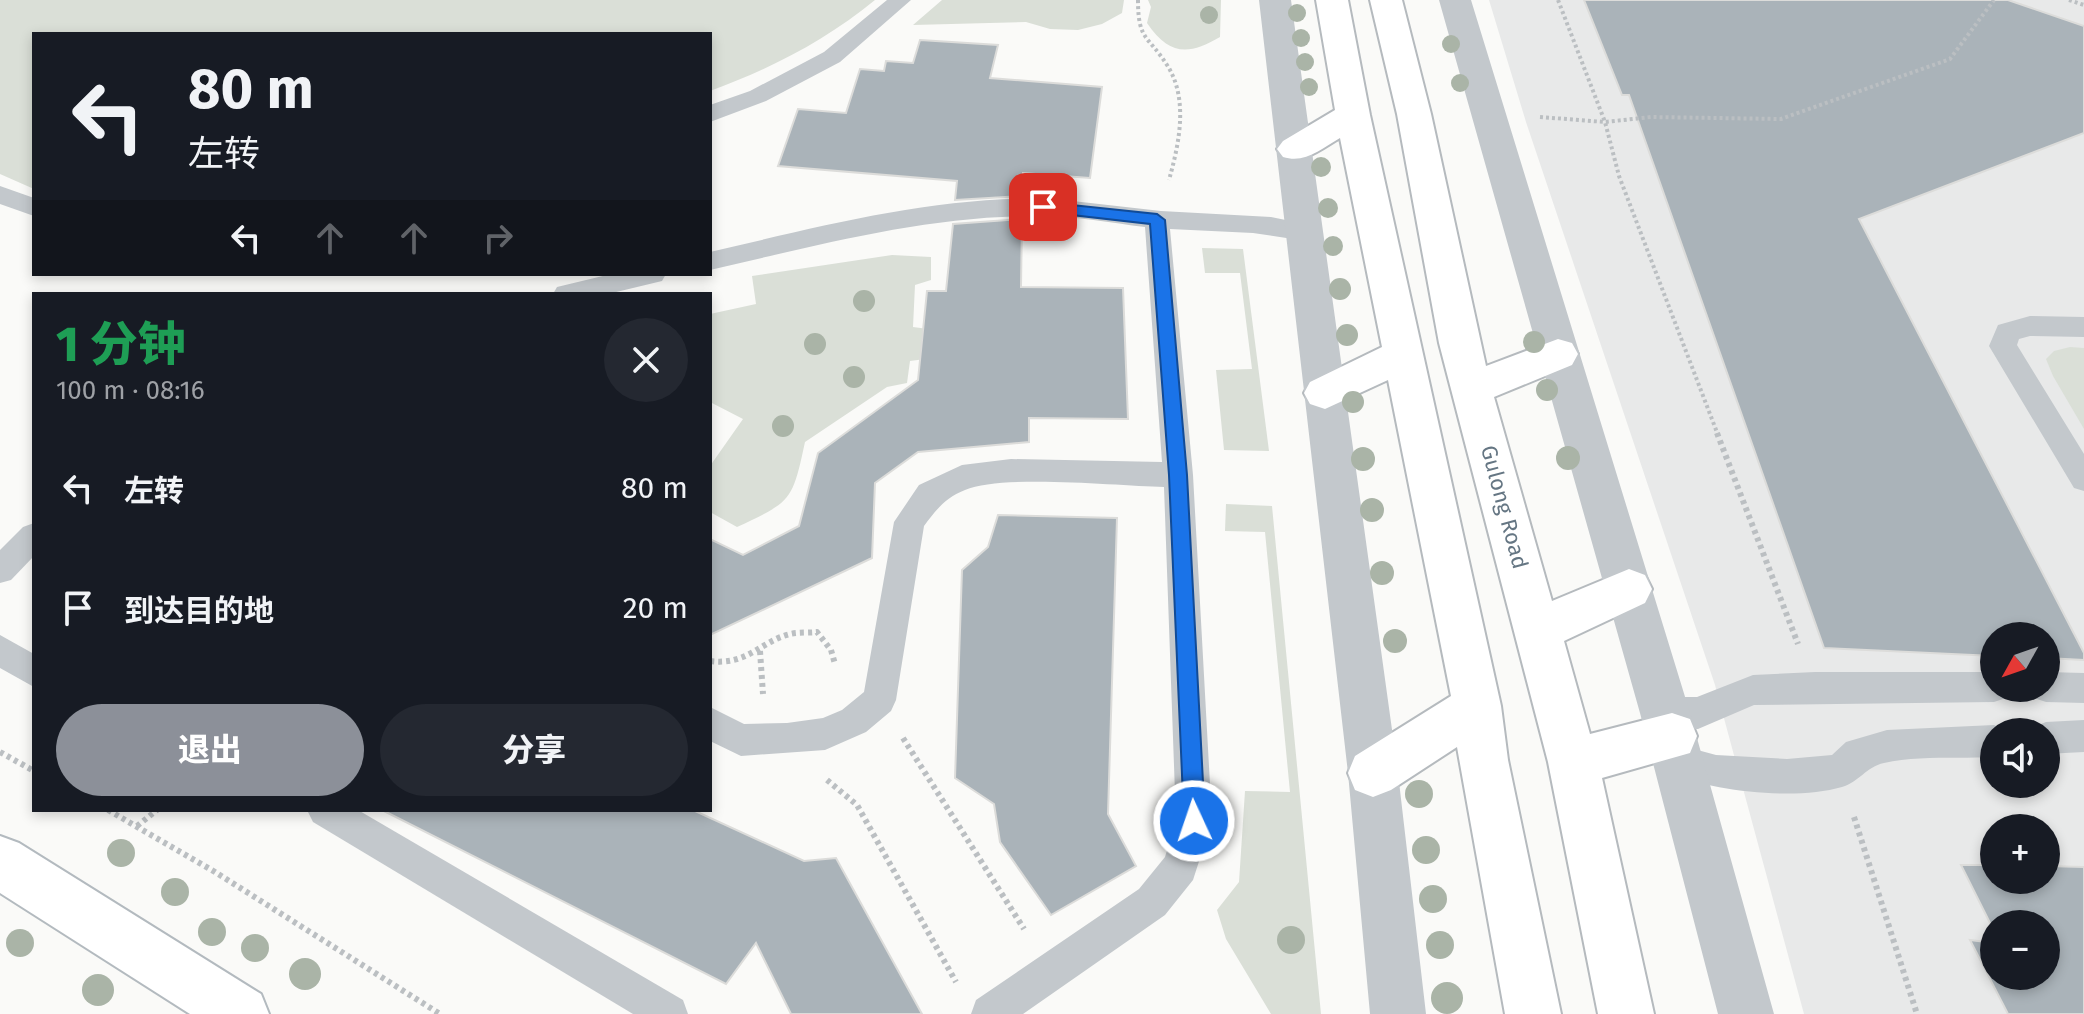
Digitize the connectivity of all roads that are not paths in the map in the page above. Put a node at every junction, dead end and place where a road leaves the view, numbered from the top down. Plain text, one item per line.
1 (900, 0) edge
2 (1275, 0) edge
3 (1332, 0) edge
4 (1386, 0) edge
5 (1455, 0) edge
6 (712, 113) edge
7 (1353, 115) junction
8 (1295, 149) junction
9 (0, 195) edge
10 (32, 206) edge
11 (1157, 220) junction
12 (1306, 232) junction
13 (712, 261) edge
14 (644, 276) edge
15 (575, 292) edge
16 (2084, 327) edge
17 (1405, 354) junction
18 (1558, 354) junction
19 (1473, 388) junction
20 (1325, 393) junction
21 (1178, 475) junction
22 (2084, 479) edge
23 (32, 538) edge
24 (0, 570) edge
25 (1629, 589) junction
26 (1538, 630) junction
27 (0, 650) edge
28 (32, 671) edge
29 (1980, 687) edge
30 (2060, 687) edge
31 (2084, 688) edge
32 (1477, 706) junction
33 (712, 724) edge
34 (1672, 736) junction
35 (2084, 736) edge
36 (2060, 737) edge
37 (1980, 742) edge
38 (1573, 762) junction
39 (1373, 773) junction
40 (328, 812) edge
41 (0, 862) edge
42 (241, 1014) edge
43 (669, 1014) edge
44 (990, 1014) edge
45 (1398, 1014) edge
46 (1533, 1014) edge
47 (1626, 1014) edge
48 (1746, 1014) edge

1 - 6 lane
2 - 8 street
3 - 7 main road
4 - 19 main road, Gulong Road
5 - 18 street
7 - 8 main road
7 - 17 main road
8 - 12 street
9 - 10 lane
11 - 12 lane
11 - 13 lane
11 - 21 lane
12 - 20 street
14 - 15 lane
16 - 22 lane
17 - 20 main road
17 - 32 main road
18 - 19 main road
18 - 25 street
19 - 26 main road, Gulong Road
20 - 39 street
21 - 33 lane
21 - 44 lane
23 - 24 lane
25 - 26 main road
25 - 34 street
26 - 38 main road, Gulong Road
27 - 28 lane
29 - 34 lane
30 - 31 lane
32 - 39 main road
32 - 46 main road
34 - 37 lane
34 - 38 main road
34 - 48 street
35 - 36 lane
38 - 47 main road, Gulong Road
39 - 45 street
40 - 43 lane
41 - 42 main road

